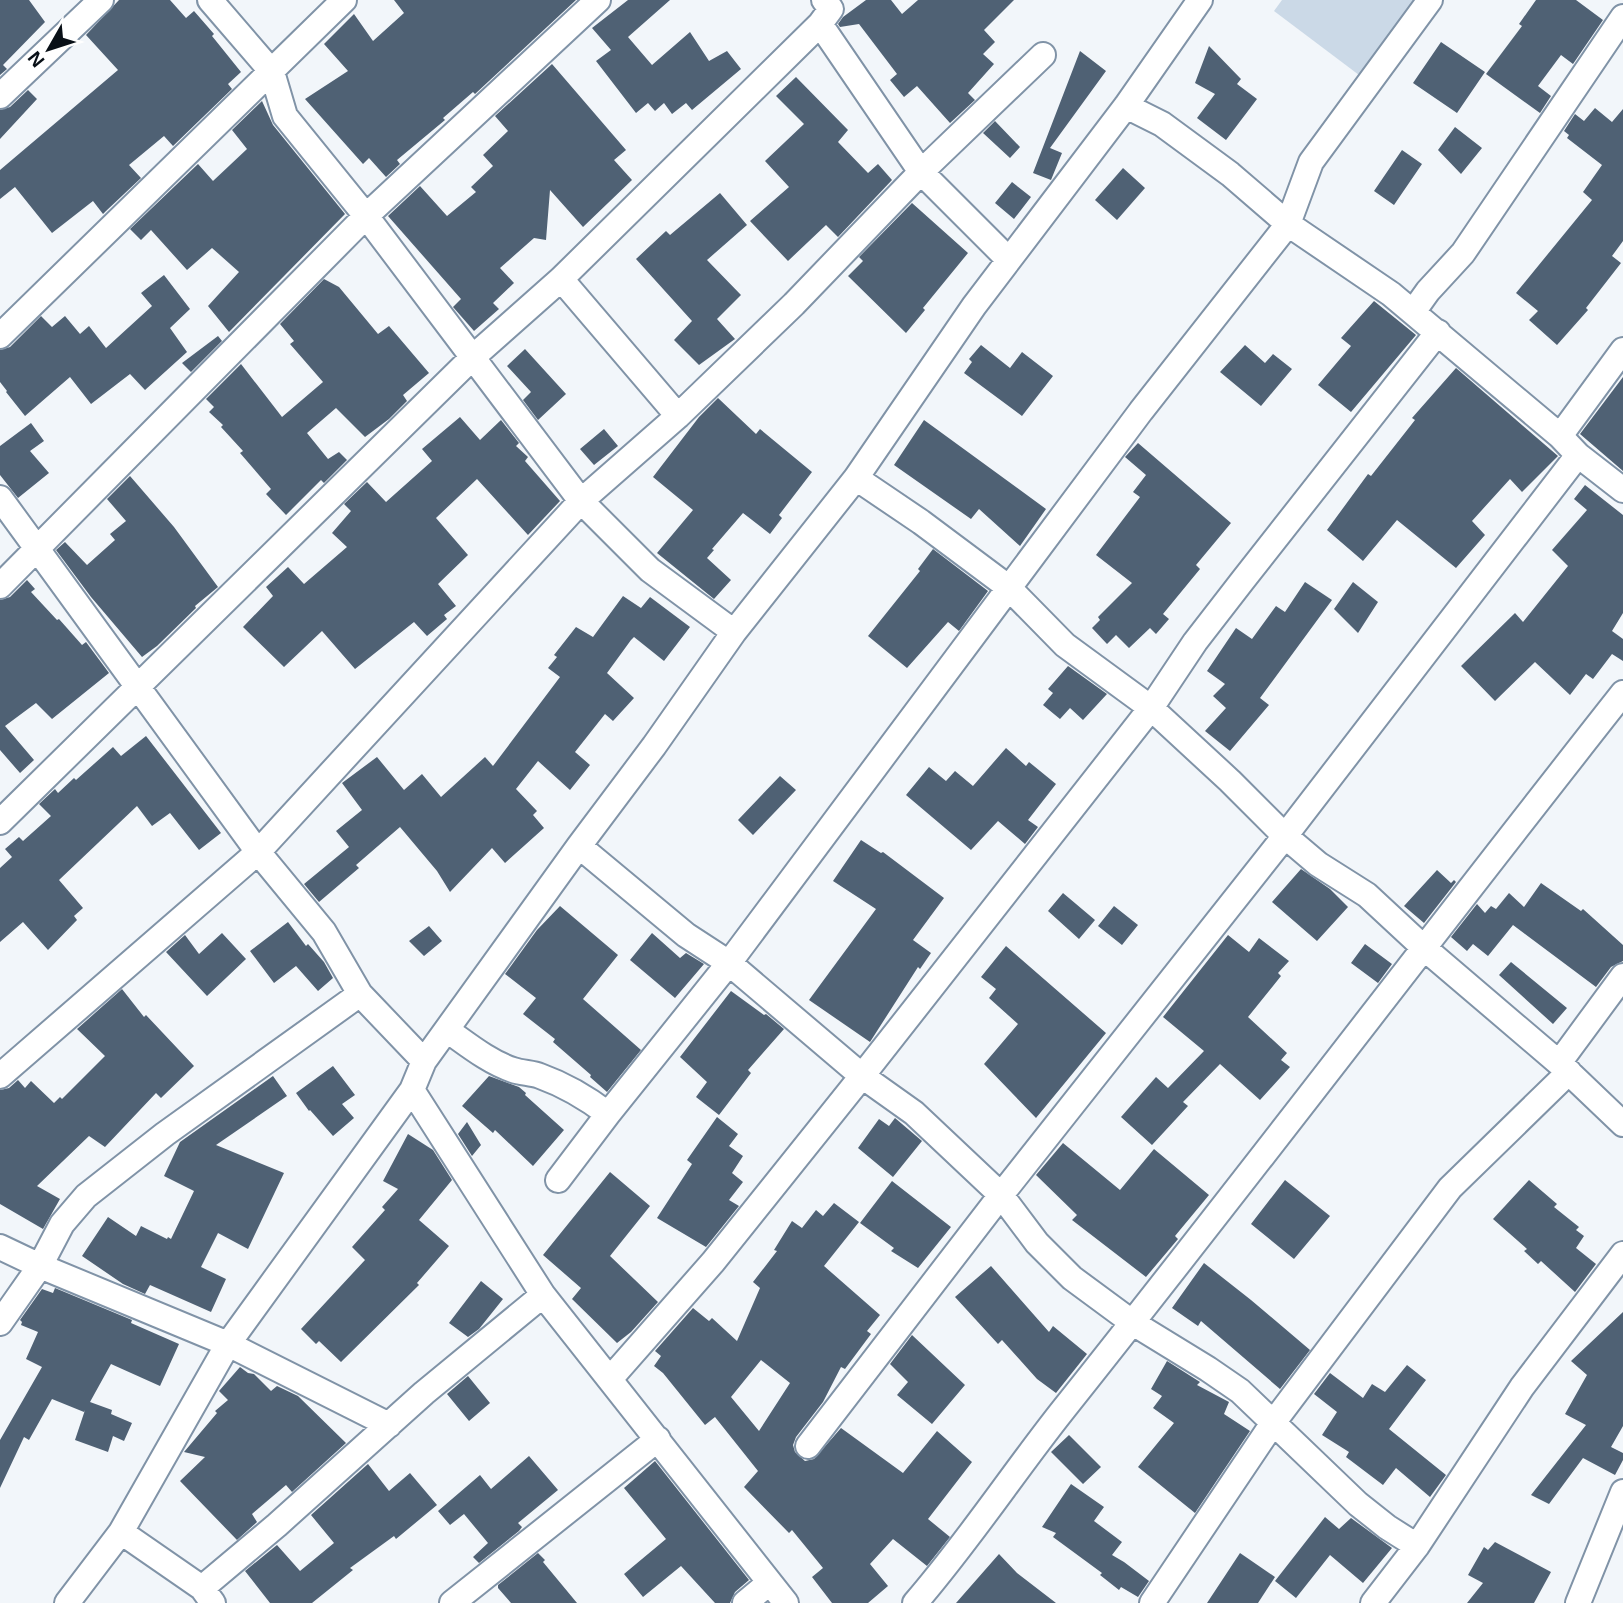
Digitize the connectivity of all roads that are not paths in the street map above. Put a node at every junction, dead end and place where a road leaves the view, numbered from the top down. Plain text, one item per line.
1 (101, 0) edge
2 (210, 0) edge
3 (344, 0) edge
4 (598, 0) edge
5 (1200, 0) edge
6 (1430, 0) edge
7 (829, 8) edge
8 (1623, 17) edge
9 (1042, 55) dead end
10 (272, 72) junction
11 (0, 96) edge
12 (1126, 106) junction
13 (921, 172) junction
14 (366, 216) junction
15 (1288, 224) junction
16 (1008, 259) junction
17 (561, 279) junction
18 (1413, 312) junction
19 (1438, 332) junction
20 (0, 336) edge
21 (1623, 350) edge
22 (473, 357) junction
23 (678, 416) junction
24 (1560, 436) junction
25 (1578, 455) junction
26 (856, 478) junction
27 (1623, 490) edge
28 (0, 498) edge
29 (581, 501) junction
30 (38, 548) junction
31 (0, 586) edge
32 (1008, 587) junction
33 (734, 632) junction
34 (139, 688) junction
35 (1623, 693) edge
36 (1151, 708) junction
37 (0, 822) edge
38 (1286, 836) junction
39 (579, 846) junction
40 (258, 852) junction
41 (1423, 947) junction
42 (729, 963) junction
43 (1623, 976) edge
44 (360, 994) junction
45 (447, 1030) junction
46 (424, 1061) junction
47 (1564, 1067) junction
48 (0, 1076) edge
49 (862, 1076) junction
50 (411, 1090) junction
51 (608, 1114) junction
52 (1623, 1124) edge
53 (558, 1180) dead end
54 (1001, 1195) junction
55 (0, 1247) edge
56 (1623, 1254) edge
57 (40, 1266) junction
58 (543, 1295) junction
59 (0, 1323) edge
60 (1133, 1323) junction
61 (229, 1344) junction
62 (610, 1379) junction
63 (1273, 1423) junction
64 (389, 1425) junction
65 (657, 1438) junction
66 (808, 1446) dead end
67 (1623, 1492) edge
68 (121, 1532) junction
69 (1417, 1545) junction
70 (1623, 1548) edge
71 (1597, 1561) junction
72 (769, 1583) junction
73 (208, 1595) edge
74 (67, 1603) edge
75 (452, 1603) edge
76 (745, 1603) edge
77 (786, 1603) edge
78 (915, 1603) edge
79 (1152, 1603) edge
80 (1373, 1603) edge
81 (1578, 1603) edge

1 - 11 street
2 - 10 street
3 - 10 street
4 - 14 street
5 - 12 street
6 - 15 street
7 - 13 street
7 - 17 street
8 - 18 street
9 - 13 street
10 - 14 street
10 - 20 street
12 - 15 street
12 - 16 street
13 - 16 street
13 - 23 street
14 - 22 street
14 - 30 street
15 - 18 street
15 - 32 street
16 - 26 street
17 - 22 street
17 - 23 street
18 - 19 street
19 - 24 street
19 - 36 street
21 - 24 street
22 - 29 street
22 - 34 street
23 - 29 street
24 - 25 street
25 - 27 street
25 - 38 street
26 - 32 street
26 - 33 street
28 - 30 street
29 - 33 street
29 - 40 street
30 - 31 street
30 - 34 street
32 - 36 street
32 - 42 street
33 - 39 street
34 - 37 street
34 - 40 street
35 - 41 street
36 - 38 street
36 - 49 street
38 - 41 street
38 - 54 street
39 - 42 street
39 - 45 street
40 - 44 street
40 - 48 street
41 - 47 street
41 - 60 street
42 - 49 street
42 - 51 street
43 - 47 street
44 - 46 street
44 - 57 street
45 - 46 street
45 - 51 street
46 - 50 street
47 - 52 street
47 - 63 street
49 - 54 street
49 - 62 street
50 - 58 street
50 - 61 street
51 - 53 street
54 - 60 street
54 - 66 street
55 - 57 street
56 - 69 street
57 - 59 street
57 - 61 street
58 - 62 street
58 - 64 street
60 - 63 street
60 - 78 street
61 - 64 street
61 - 68 street
62 - 65 street
63 - 69 street
63 - 79 street
64 - 73 street
65 - 72 street
65 - 75 street
67 - 71 street
68 - 73 street
68 - 74 street
69 - 80 street
70 - 71 street
71 - 81 street
72 - 76 street
72 - 77 street

